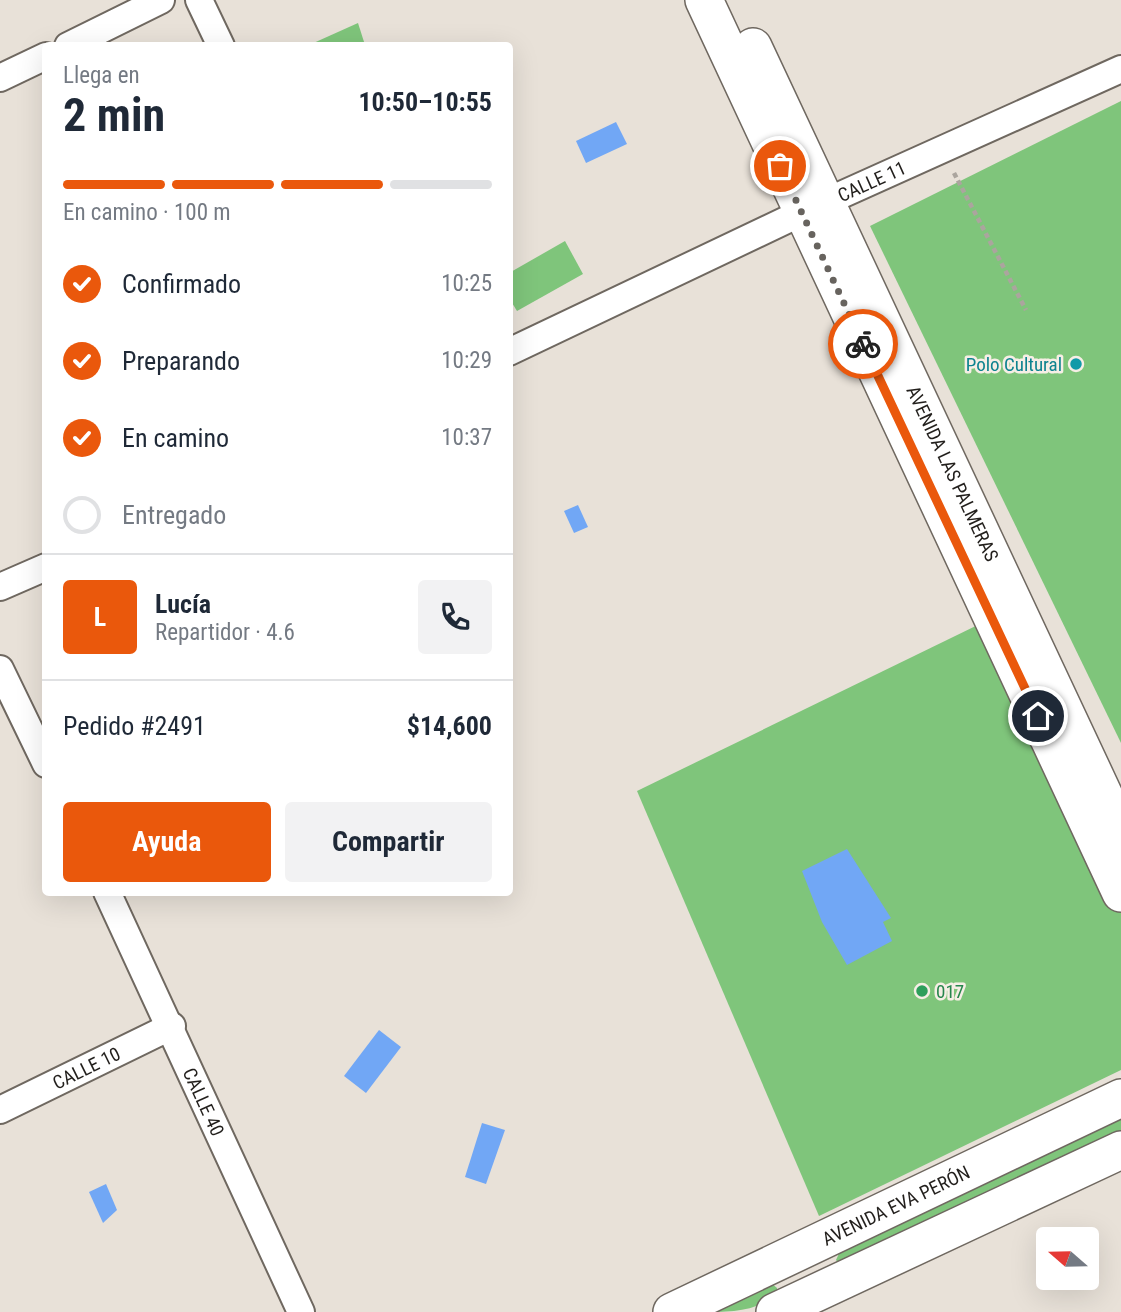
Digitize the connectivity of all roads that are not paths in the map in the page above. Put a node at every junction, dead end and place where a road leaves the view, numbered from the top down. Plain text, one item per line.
1 (161, 0) edge
2 (200, 0) edge
3 (704, 0) edge
4 (731, 0) edge
5 (76, 42) edge
6 (219, 42) edge
7 (42, 58) edge
8 (1121, 69) edge
9 (0, 78) edge
10 (813, 208) junction
11 (513, 350) edge
12 (42, 569) edge
13 (0, 587) edge
14 (0, 669) edge
15 (42, 756) edge
16 (1121, 832) edge
17 (1121, 892) edge
18 (109, 896) edge
19 (172, 1026) junction
20 (1121, 1098) edge
21 (0, 1110) edge
22 (1121, 1150) edge
23 (791, 1258) junction
24 (811, 1304) edge
25 (300, 1312) edge
26 (672, 1312) edge
27 (775, 1312) edge

1 - 5 street
2 - 6 street
3 - 10 main road, AVENIDA LAS PALMERAS
4 - 10 main road, AVENIDA LAS PALMERAS
7 - 9 street
8 - 10 street, CALLE 11
10 - 11 street, CALLE 11
10 - 16 main road, AVENIDA LAS PALMERAS
10 - 17 main road, AVENIDA LAS PALMERAS
12 - 13 street
14 - 15 street
18 - 19 street, CALLE 40
19 - 21 street, CALLE 10
19 - 25 street, CALLE 40
20 - 23 main road, AVENIDA EVA PERÓN
22 - 24 main road
23 - 24 main road
23 - 26 main road, AVENIDA EVA PERÓN
24 - 27 main road

